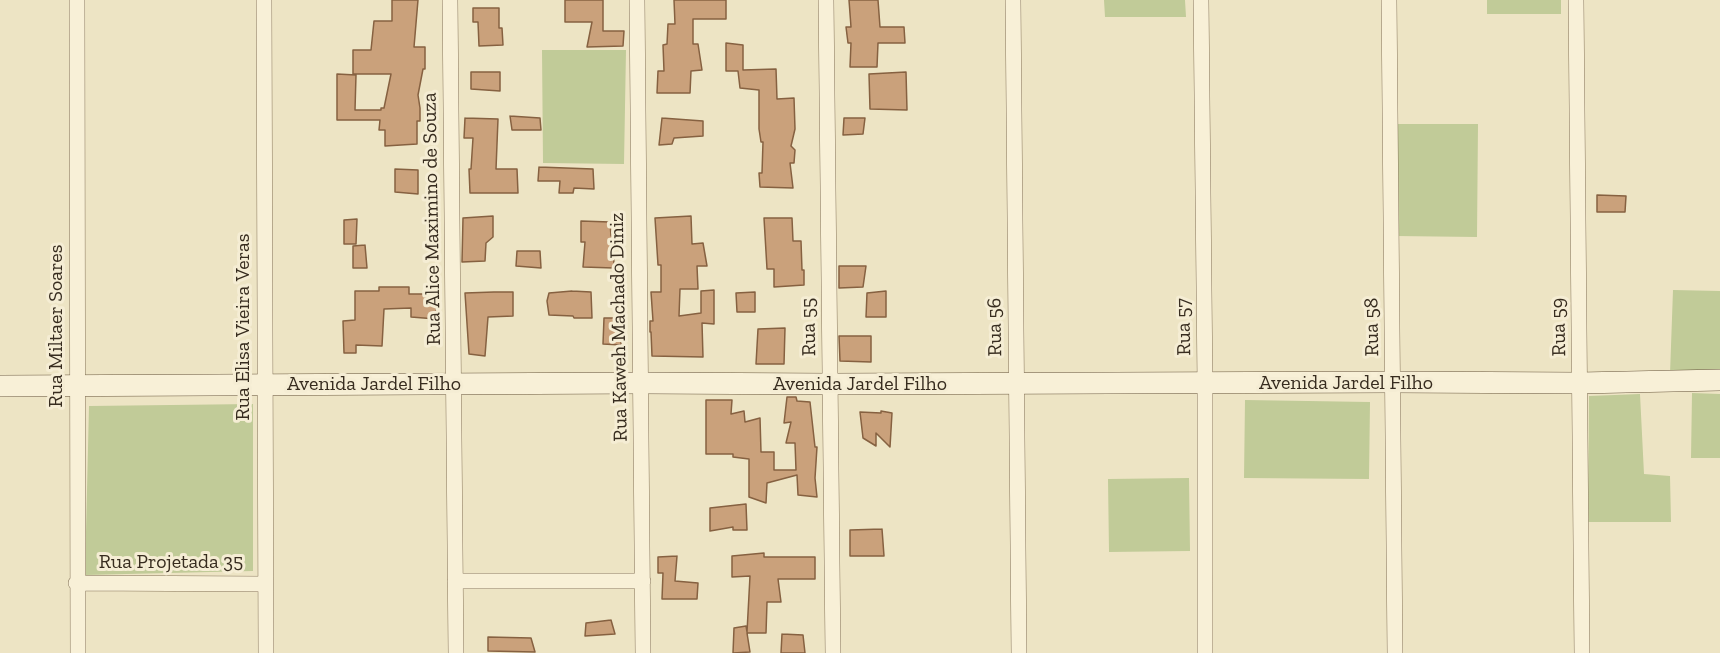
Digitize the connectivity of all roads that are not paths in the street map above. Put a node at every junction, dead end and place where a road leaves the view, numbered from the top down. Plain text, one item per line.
1 (77, 0) edge
2 (264, 0) edge
3 (450, 0) edge
4 (637, 0) edge
5 (826, 0) edge
6 (1013, 0) edge
7 (1201, 0) edge
8 (1389, 0) edge
9 (1576, 0) edge
10 (1720, 380) edge
11 (1393, 382) junction
12 (641, 383) junction
13 (1205, 383) junction
14 (1580, 383) junction
15 (264, 384) junction
16 (454, 384) junction
17 (831, 384) junction
18 (1017, 384) junction
19 (0, 386) edge
20 (77, 386) junction
21 (643, 580) junction
22 (455, 581) junction
23 (76, 583) junction
24 (265, 584) junction
25 (78, 653) edge
26 (266, 653) edge
27 (456, 653) edge
28 (643, 653) edge
29 (832, 653) edge
30 (1019, 653) edge
31 (1205, 653) edge
32 (1395, 653) edge
33 (1582, 653) edge

1 - 20 street, Rua Miltaer Soares
2 - 15 street, Rua Elisa Vieira Veras
3 - 16 street, Rua Alice Maximino de Souza
4 - 12 street, Rua Kaweh Machado Diniz
5 - 17 street, Rua 55
6 - 18 street, Rua 56
7 - 13 street, Rua 57
8 - 11 street, Rua 58
9 - 14 street, Rua 59
10 - 14 main road, Avenida Jardel Filho
11 - 13 main road, Avenida Jardel Filho
11 - 14 main road, Avenida Jardel Filho
11 - 32 street, Rua 58
12 - 16 main road, Avenida Jardel Filho
12 - 17 main road, Avenida Jardel Filho
12 - 21 street, Rua Kaweh Machado Diniz
13 - 18 main road, Avenida Jardel Filho
13 - 31 street, Rua 57
14 - 33 street, Rua 59
15 - 16 main road, Avenida Jardel Filho
15 - 20 main road, Avenida Jardel Filho
15 - 24 street, Rua Elisa Vieira Veras
16 - 22 street, Rua Alice Maximino de Souza
17 - 18 main road, Avenida Jardel Filho
17 - 29 street, Rua 55
18 - 30 street, Rua 56
19 - 20 main road, Avenida Jardel Filho
20 - 23 street, Rua Miltaer Soares
21 - 22 street
21 - 28 street, Rua Kaweh Machado Diniz
22 - 27 street, Rua Alice Maximino de Souza
23 - 24 street, Rua Projetada 35
23 - 25 street, Rua Miltaer Soares
24 - 26 street, Rua Elisa Vieira Veras

